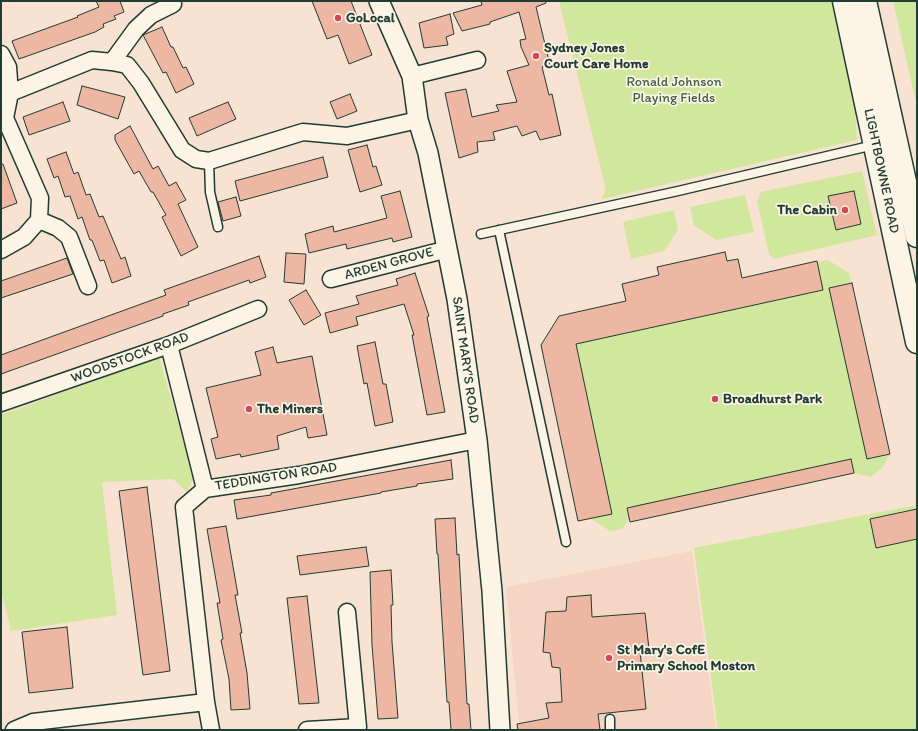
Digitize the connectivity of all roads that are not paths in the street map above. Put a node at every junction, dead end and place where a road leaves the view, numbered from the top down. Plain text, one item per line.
1 (379, 1) edge
2 (844, 1) edge
3 (865, 1) edge
4 (173, 4) dead end
5 (1, 54) edge
6 (477, 60) dead end
7 (112, 62) junction
8 (412, 76) junction
9 (10, 93) junction
10 (418, 120) junction
11 (886, 143) junction
12 (209, 161) junction
13 (40, 220) junction
14 (218, 227) dead end
15 (499, 230) junction
16 (481, 234) dead end
17 (917, 236) edge
18 (448, 249) junction
19 (1, 250) edge
20 (331, 279) dead end
21 (88, 286) dead end
22 (258, 309) dead end
23 (917, 342) edge
24 (169, 345) junction
25 (1, 403) edge
26 (477, 440) junction
27 (205, 489) junction
28 (566, 542) dead end
29 (346, 612) dead end
30 (206, 702) junction
31 (610, 719) dead end
32 (14, 730) edge
33 (211, 730) edge
34 (307, 730) edge
35 (500, 730) edge
36 (610, 730) edge

1 - 8 street, SAINT MARY'S ROAD
2 - 11 main road, LIGHTBOWNE ROAD
3 - 11 main road, LIGHTBOWNE ROAD
4 - 7 street
5 - 9 street
6 - 8 street
7 - 9 street
7 - 12 street
8 - 10 street, SAINT MARY'S ROAD
9 - 13 street
10 - 12 street
10 - 18 street, SAINT MARY'S ROAD
11 - 15 lane
11 - 17 main road, LIGHTBOWNE ROAD
11 - 23 main road, LIGHTBOWNE ROAD
12 - 14 lane
13 - 19 street
13 - 21 street
15 - 16 lane
15 - 28 lane
18 - 20 street, ARDEN GROVE
18 - 26 street, SAINT MARY'S ROAD
22 - 24 street, WOODSTOCK ROAD
24 - 25 street, WOODSTOCK ROAD
24 - 27 street
26 - 27 street, TEDDINGTON ROAD
26 - 35 street, SAINT MARY'S ROAD
27 - 30 street, TEDDINGTON ROAD
29 - 34 street
30 - 32 street
30 - 33 street, TEDDINGTON ROAD
31 - 36 lane

